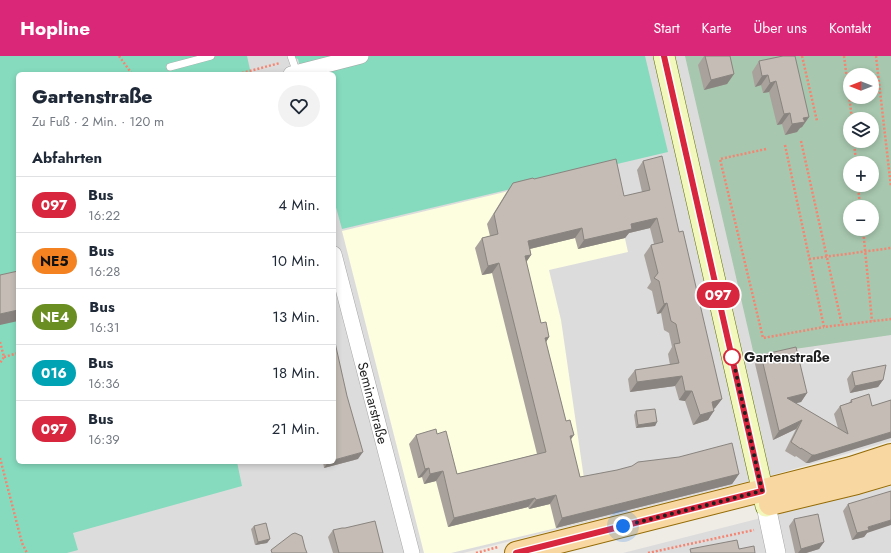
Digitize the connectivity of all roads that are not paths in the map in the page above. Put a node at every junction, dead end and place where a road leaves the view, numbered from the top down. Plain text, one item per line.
1 (211, 56) edge
2 (291, 56) edge
3 (361, 56) edge
4 (664, 56) edge
5 (170, 67) dead end
6 (290, 70) edge
7 (336, 262) edge
8 (891, 456) edge
9 (891, 473) edge
10 (764, 498) junction
11 (412, 553) edge
12 (516, 553) edge
13 (568, 553) edge
14 (776, 553) edge

1 - 5 lane
2 - 6 lane
3 - 6 street
4 - 10 main road
7 - 11 street, Seminarstraße
8 - 10 main road
9 - 10 main road
10 - 12 main road
10 - 13 main road
10 - 14 street

